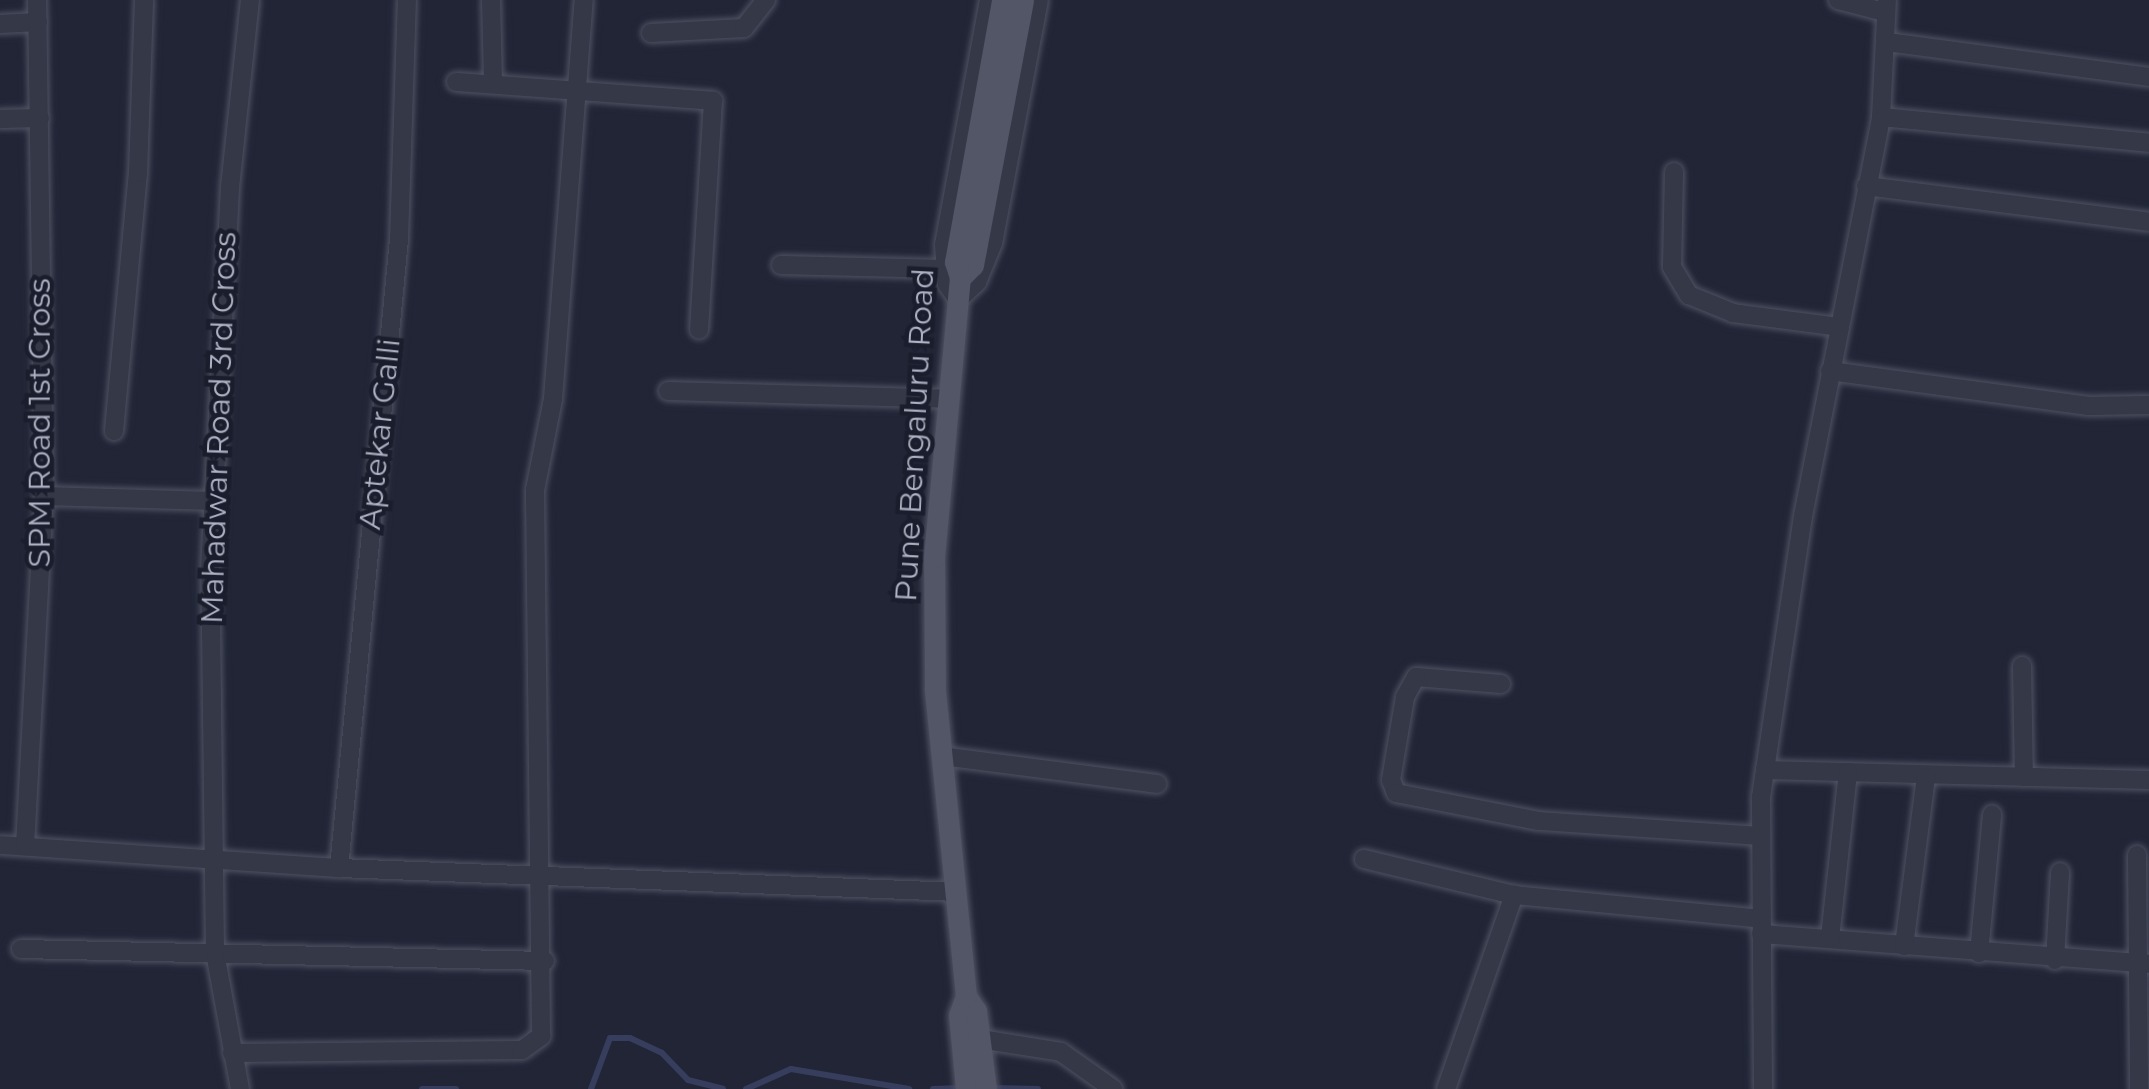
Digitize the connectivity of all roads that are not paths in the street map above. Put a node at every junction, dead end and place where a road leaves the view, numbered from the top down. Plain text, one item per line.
1 (37, 0) edge
2 (144, 0) edge
3 (250, 0) edge
4 (406, 0) edge
5 (491, 0) edge
6 (584, 0) edge
7 (766, 0) edge
8 (989, 0) edge
9 (1002, 0) edge
10 (1023, 0) edge
11 (1039, 0) edge
12 (1838, 0) edge
13 (1886, 6) edge
14 (38, 22) junction
15 (0, 24) edge
16 (651, 33) dead end
17 (1887, 42) junction
18 (2149, 77) edge
19 (456, 82) dead end
20 (493, 82) junction
21 (575, 89) junction
22 (1881, 117) junction
23 (40, 118) junction
24 (0, 119) edge
25 (2149, 143) edge
26 (1674, 172) dead end
27 (1866, 186) junction
28 (2149, 222) edge
29 (781, 265) dead end
30 (954, 282) junction
31 (1839, 326) junction
32 (699, 330) dead end
33 (1830, 371) junction
34 (668, 391) dead end
35 (948, 399) junction
36 (2149, 405) edge
37 (114, 431) dead end
38 (44, 496) junction
39 (213, 501) junction
40 (2022, 666) dead end
41 (1501, 684) dead end
42 (942, 755) junction
43 (1765, 770) junction
44 (1848, 772) junction
45 (1926, 777) junction
46 (2024, 777) junction
47 (2149, 780) edge
48 (1157, 784) dead end
49 (1992, 815) dead end
50 (1758, 836) junction
51 (0, 845) edge
52 (25, 846) junction
53 (2137, 855) dead end
54 (210, 857) junction
55 (1364, 859) dead end
56 (339, 868) junction
57 (544, 872) junction
58 (2060, 872) dead end
59 (957, 892) junction
60 (1514, 896) junction
61 (1761, 926) junction
62 (1830, 938) junction
63 (1904, 946) junction
64 (21, 949) dead end
65 (215, 952) junction
66 (1979, 953) junction
67 (2055, 959) junction
68 (545, 961) junction
69 (2142, 964) edge
70 (966, 996) junction
71 (980, 1039) junction
72 (232, 1053) junction
73 (975, 1079) edge
74 (240, 1089) edge
75 (1113, 1089) edge
76 (1446, 1089) edge
77 (1763, 1089) edge
78 (2139, 1089) edge

1 - 14 street, SPM Road 1st Cross
2 - 37 street
3 - 39 street, Mahadwar Road 3rd Cross
4 - 56 street, Aptekar Galli
5 - 20 street
6 - 21 street
7 - 16 street
8 - 30 street
9 - 30 main road, Pune Bengaluru Road
10 - 30 main road
11 - 30 street
12 - 13 street
13 - 17 street
14 - 15 street
14 - 23 street, SPM Road 1st Cross
17 - 18 street
17 - 22 street
19 - 20 street
20 - 21 street
21 - 32 street
21 - 57 street
22 - 25 street
22 - 27 street
23 - 24 street
23 - 38 street, SPM Road 1st Cross
26 - 31 street
27 - 28 street
27 - 31 street
29 - 30 street
30 - 35 main road, Pune Bengaluru Road
31 - 33 street
33 - 36 street
33 - 43 street
34 - 35 street
35 - 42 main road, Pune Bengaluru Road
38 - 39 street
38 - 52 street, SPM Road 1st Cross
39 - 54 street, Mahadwar Road 3rd Cross
40 - 46 street
41 - 50 street
42 - 48 street
42 - 59 main road, Pune Bengaluru Road
43 - 44 street
43 - 50 street
44 - 45 street
44 - 62 street
45 - 46 street
45 - 63 street
46 - 47 street
49 - 66 street
50 - 61 street
51 - 52 street
52 - 54 street
53 - 69 street
54 - 56 street
54 - 65 street, Mahadwar Road 3rd Cross
55 - 60 street
56 - 57 street
57 - 59 street
57 - 68 street
58 - 67 street
59 - 70 main road, Pune Bengaluru Road
60 - 61 street
60 - 76 street
61 - 62 street
61 - 77 street
62 - 63 street
63 - 66 street
64 - 65 street
65 - 68 street
65 - 72 street, Mahadwar Road 3rd Cross
66 - 67 street
67 - 69 street
68 - 72 street
69 - 78 street
70 - 71 main road, Pune Bengaluru Road
70 - 73 main road
71 - 73 main road, Pune Bengaluru Road
71 - 75 street
72 - 74 street, Mahadwar Road 3rd Cross

